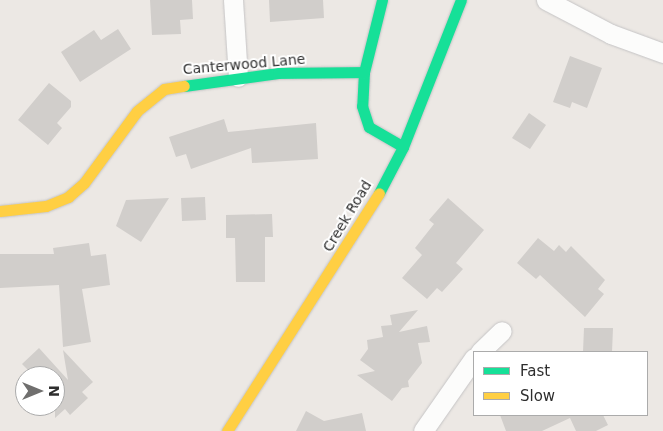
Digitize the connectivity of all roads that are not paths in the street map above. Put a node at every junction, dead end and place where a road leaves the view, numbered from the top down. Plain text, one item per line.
1 (232, 0) edge
2 (382, 0) edge
3 (461, 0) edge
4 (546, 0) edge
5 (663, 53) edge
6 (364, 72) junction
7 (238, 77) junction
8 (404, 147) junction
9 (0, 211) edge
10 (502, 331) dead end
11 (481, 351) edge
12 (473, 359) edge
13 (227, 431) edge
14 (423, 431) edge

1 - 7 street
2 - 6 street
3 - 8 street, Creek Road
4 - 5 street
6 - 7 street, Canterwood Lane
6 - 8 street
7 - 9 street, Canterwood Lane
8 - 13 street, Creek Road
10 - 11 street
12 - 14 street

